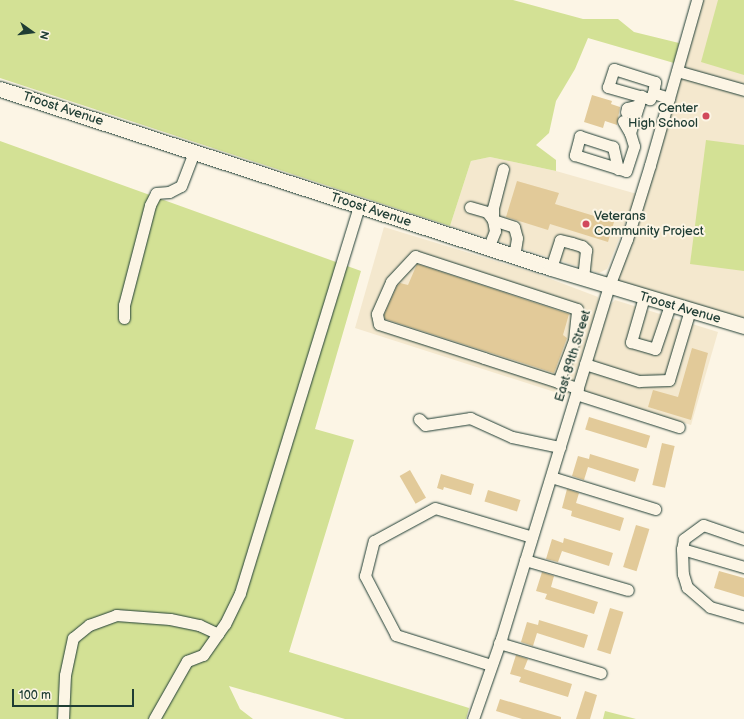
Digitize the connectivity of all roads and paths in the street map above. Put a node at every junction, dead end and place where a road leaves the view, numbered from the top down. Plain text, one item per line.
1 (697, 0) edge
2 (677, 71) junction
3 (0, 89) edge
4 (744, 90) edge
5 (653, 93) junction
6 (669, 98) junction
7 (640, 101) junction
8 (630, 133) junction
9 (194, 152) junction
10 (503, 169) dead end
11 (618, 169) dead end
12 (359, 206) junction
13 (470, 207) dead end
14 (493, 220) junction
15 (488, 248) junction
16 (514, 256) junction
17 (551, 268) junction
18 (584, 278) junction
19 (608, 286) junction
20 (644, 297) junction
21 (670, 304) junction
22 (690, 310) junction
23 (124, 318) dead end
24 (744, 326) edge
25 (585, 364) junction
26 (558, 382) junction
27 (577, 391) junction
28 (419, 419) dead end
29 (679, 427) dead end
30 (560, 447) junction
31 (551, 477) junction
32 (655, 509) dead end
33 (532, 537) junction
34 (744, 539) edge
35 (682, 549) junction
36 (525, 560) junction
37 (744, 567) edge
38 (628, 590) dead end
39 (744, 617) edge
40 (218, 634) junction
41 (499, 643) junction
42 (491, 664) junction
43 (601, 673) dead end
44 (63, 719) edge
45 (154, 719) edge
46 (474, 719) edge

1 - 2 street, East 89th Street
2 - 4 street
2 - 6 street, East 89th Street
3 - 9 main road, Troost Avenue
5 - 6 street
5 - 7 street
5 - 7 street
6 - 19 street, East 89th Street
7 - 8 street
7 - 8 street
8 - 11 street
9 - 12 main road, Troost Avenue
9 - 23 street
10 - 14 street
12 - 15 main road, Troost Avenue
12 - 40 street
13 - 14 street
14 - 15 street
14 - 16 street
15 - 16 main road, Troost Avenue
16 - 17 main road, Troost Avenue
17 - 18 main road, Troost Avenue
17 - 18 street
18 - 19 main road, Troost Avenue
19 - 20 main road, Troost Avenue
19 - 25 street, East 89th Street
20 - 21 main road, Troost Avenue
20 - 21 street
21 - 22 main road, Troost Avenue
22 - 24 main road, Troost Avenue
22 - 25 street
25 - 27 street, East 89th Street
26 - 26 street
26 - 27 street
27 - 29 street
27 - 30 street, East 89th Street
28 - 30 street
30 - 31 street, East 89th Street
31 - 32 street
31 - 33 street, East 89th Street
33 - 36 street, East 89th Street
33 - 42 street
34 - 35 street
35 - 37 street
35 - 39 street
36 - 38 street
36 - 41 street, East 89th Street
40 - 44 street
40 - 45 street
41 - 42 street, East 89th Street
41 - 43 street
42 - 46 street, East 89th Street

